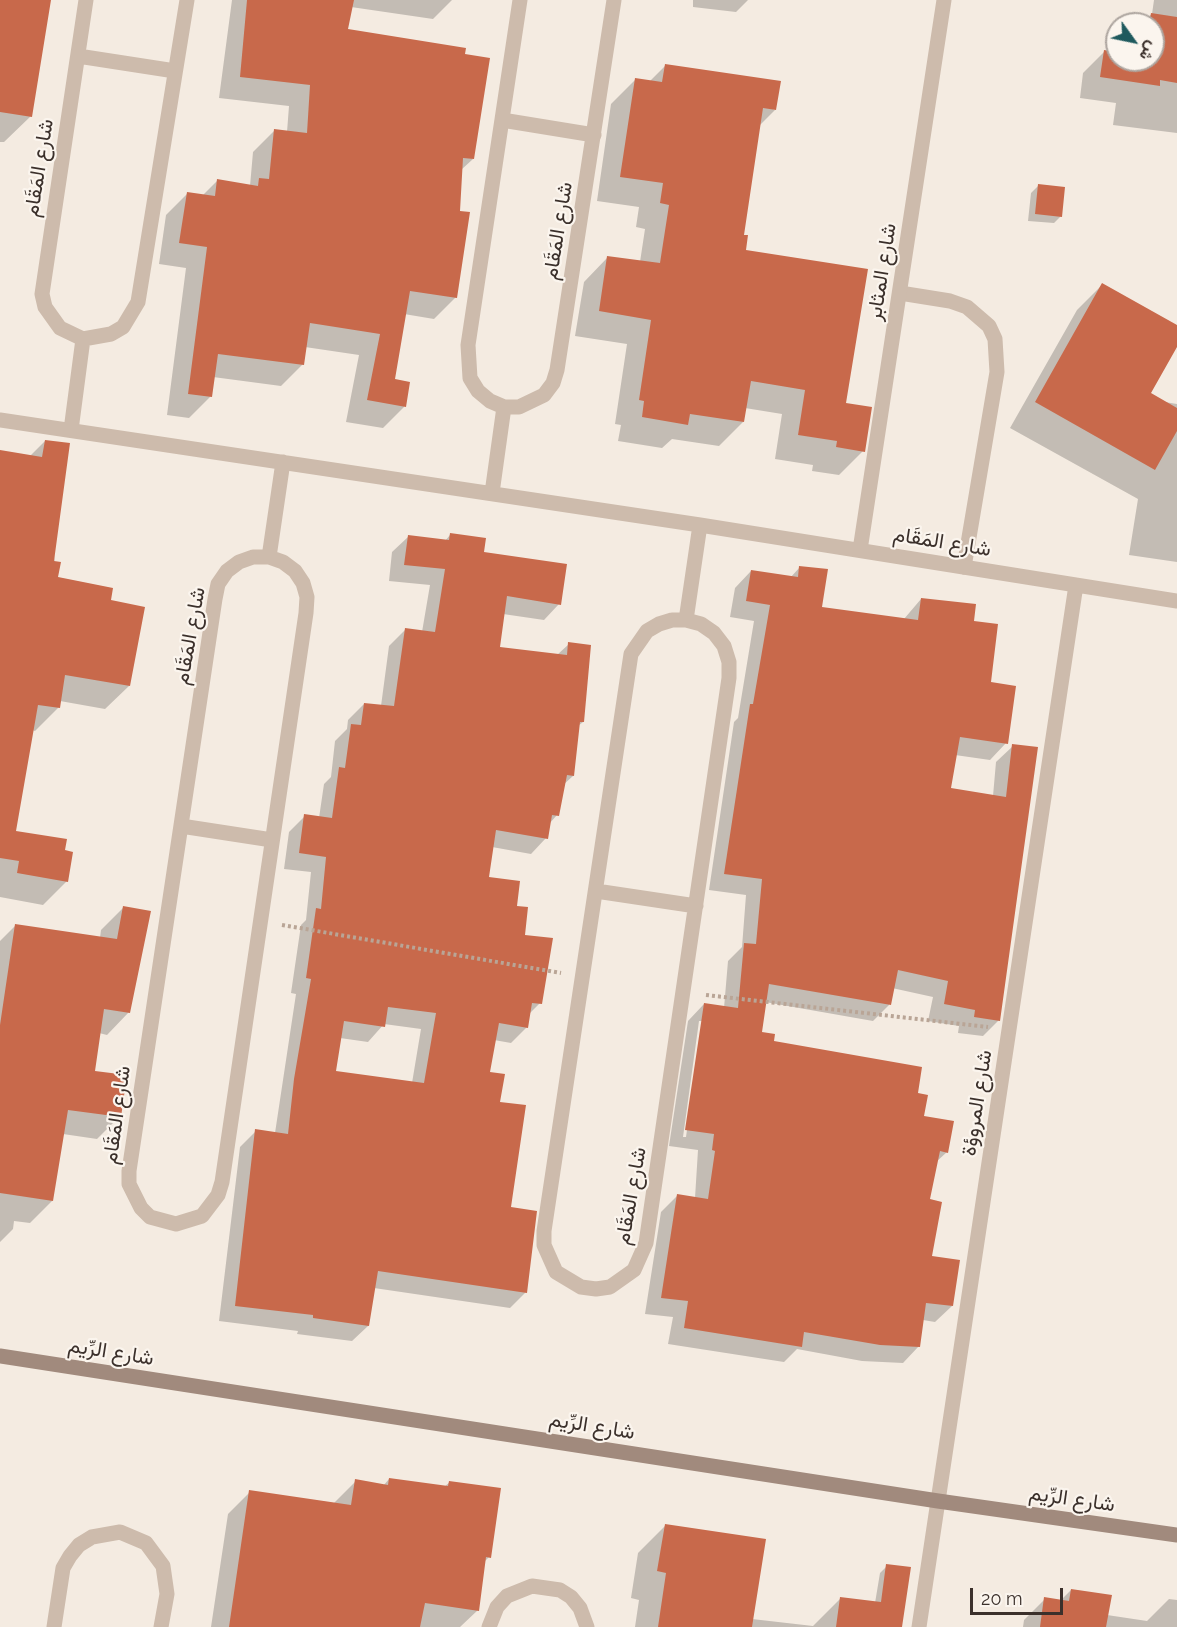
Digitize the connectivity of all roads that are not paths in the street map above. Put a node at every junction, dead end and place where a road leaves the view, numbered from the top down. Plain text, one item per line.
1 (87, 0) edge
2 (187, 0) edge
3 (520, 0) edge
4 (614, 0) edge
5 (944, 0) edge
6 (78, 56) junction
7 (175, 71) junction
8 (502, 120) junction
9 (594, 135) junction
10 (900, 293) junction
11 (84, 339) junction
12 (504, 407) junction
13 (0, 420) edge
14 (71, 430) junction
15 (283, 462) junction
16 (492, 493) junction
17 (700, 525) junction
18 (860, 550) junction
19 (269, 556) junction
20 (964, 567) junction
21 (1076, 585) junction
22 (1177, 601) edge
23 (686, 620) junction
24 (181, 826) junction
25 (273, 840) junction
26 (596, 891) junction
27 (696, 906) junction
28 (0, 1356) edge
29 (938, 1501) junction
30 (1177, 1535) edge
31 (54, 1627) edge
32 (161, 1627) edge
33 (489, 1627) edge
34 (587, 1627) edge
35 (919, 1627) edge

1 - 6 street, شارع المَقَام
2 - 7 street
3 - 8 street
4 - 9 street, شارع المَقَام
5 - 10 street, شارع المثابر
6 - 7 street
6 - 11 street, شارع المَقَام
7 - 11 street
8 - 9 street
8 - 12 street
9 - 12 street, شارع المَقَام
10 - 18 street, شارع المثابر
10 - 20 street
11 - 14 street
12 - 16 street
13 - 14 street, شارع المَقَام
14 - 15 street, شارع المَقَام
15 - 16 street, شارع المَقَام
15 - 19 street
16 - 17 street, شارع المَقَام
17 - 18 street, شارع المَقَام
17 - 23 street
18 - 20 street, شارع المَقَام
19 - 24 street, شارع المَقَام
19 - 25 street, شارع المَقَام
20 - 21 street, شارع المَقَام
21 - 22 street, شارع المَقَام
21 - 29 street, شارع المروؤة
23 - 26 street, شارع المَقَام
23 - 27 street, شارع المَقَام
24 - 25 street
24 - 25 street, شارع المَقَام
26 - 27 street
26 - 27 street, شارع المَقَام
28 - 29 street, شارع الرِّيم
29 - 30 street, شارع الرِّيم
29 - 35 street, شارع المروؤة
31 - 32 street
33 - 34 street

